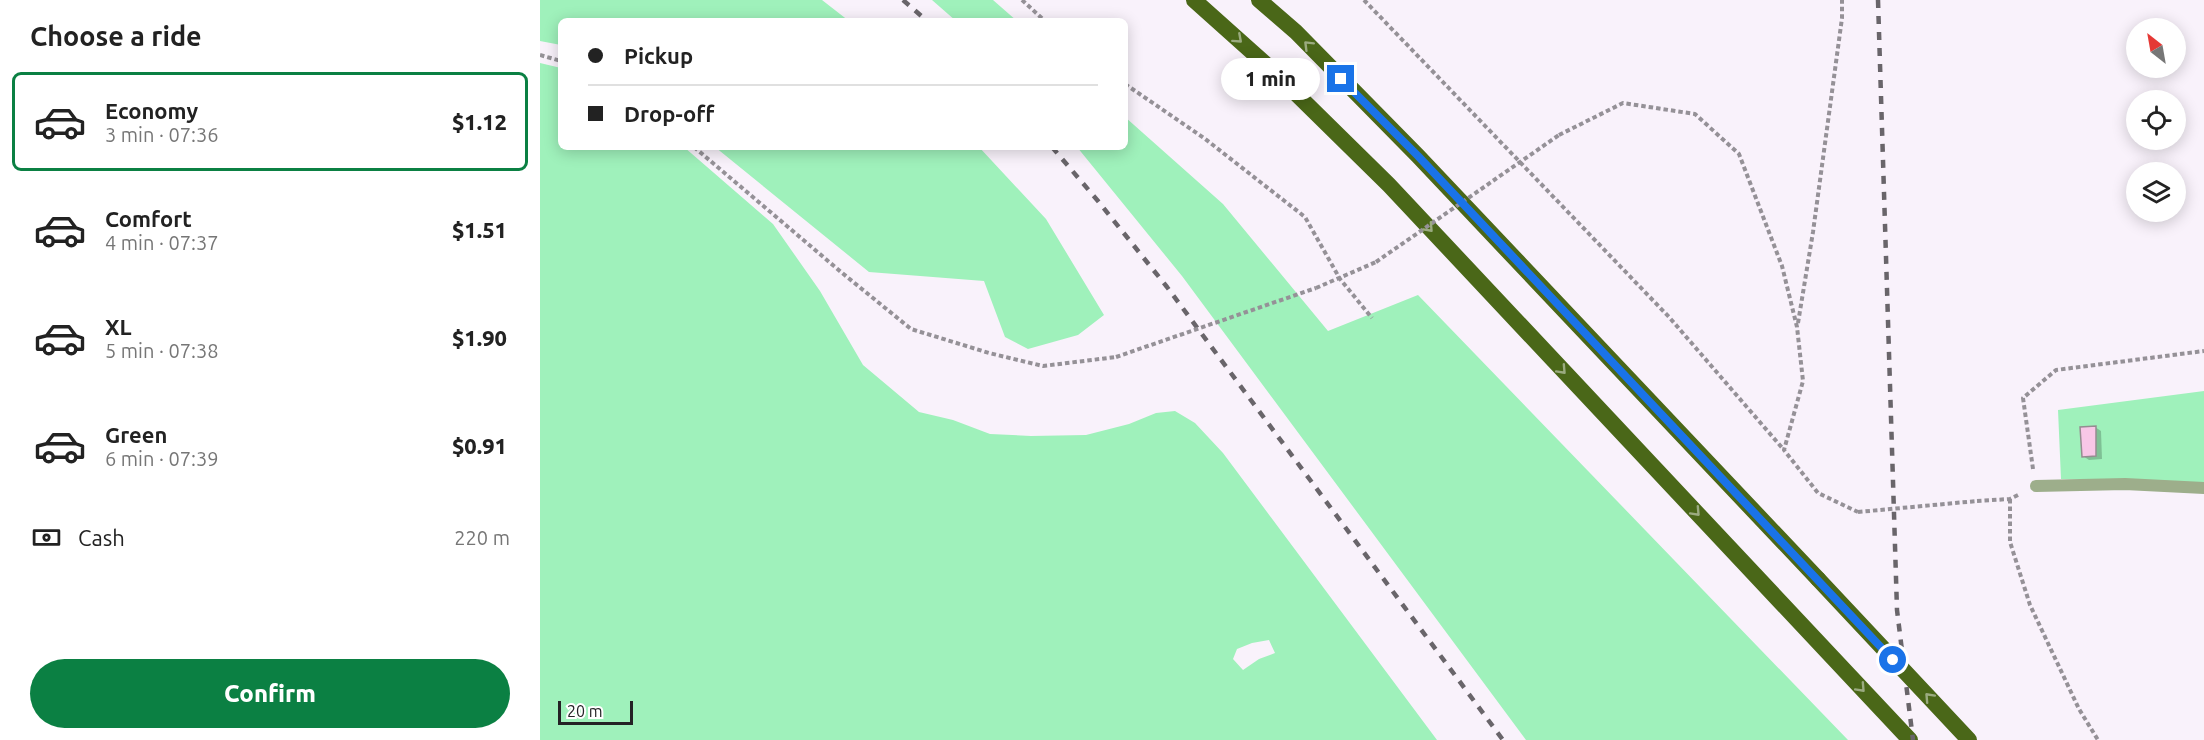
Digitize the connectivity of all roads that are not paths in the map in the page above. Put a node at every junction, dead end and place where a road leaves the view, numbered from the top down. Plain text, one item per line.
1 (1194, 0) edge
2 (1259, 0) edge
3 (2036, 486) road end
4 (2204, 488) edge
5 (1910, 740) edge
6 (1969, 740) edge

1 -> 5 highway
6 -> 2 highway, bridge
3 - 4 lane

